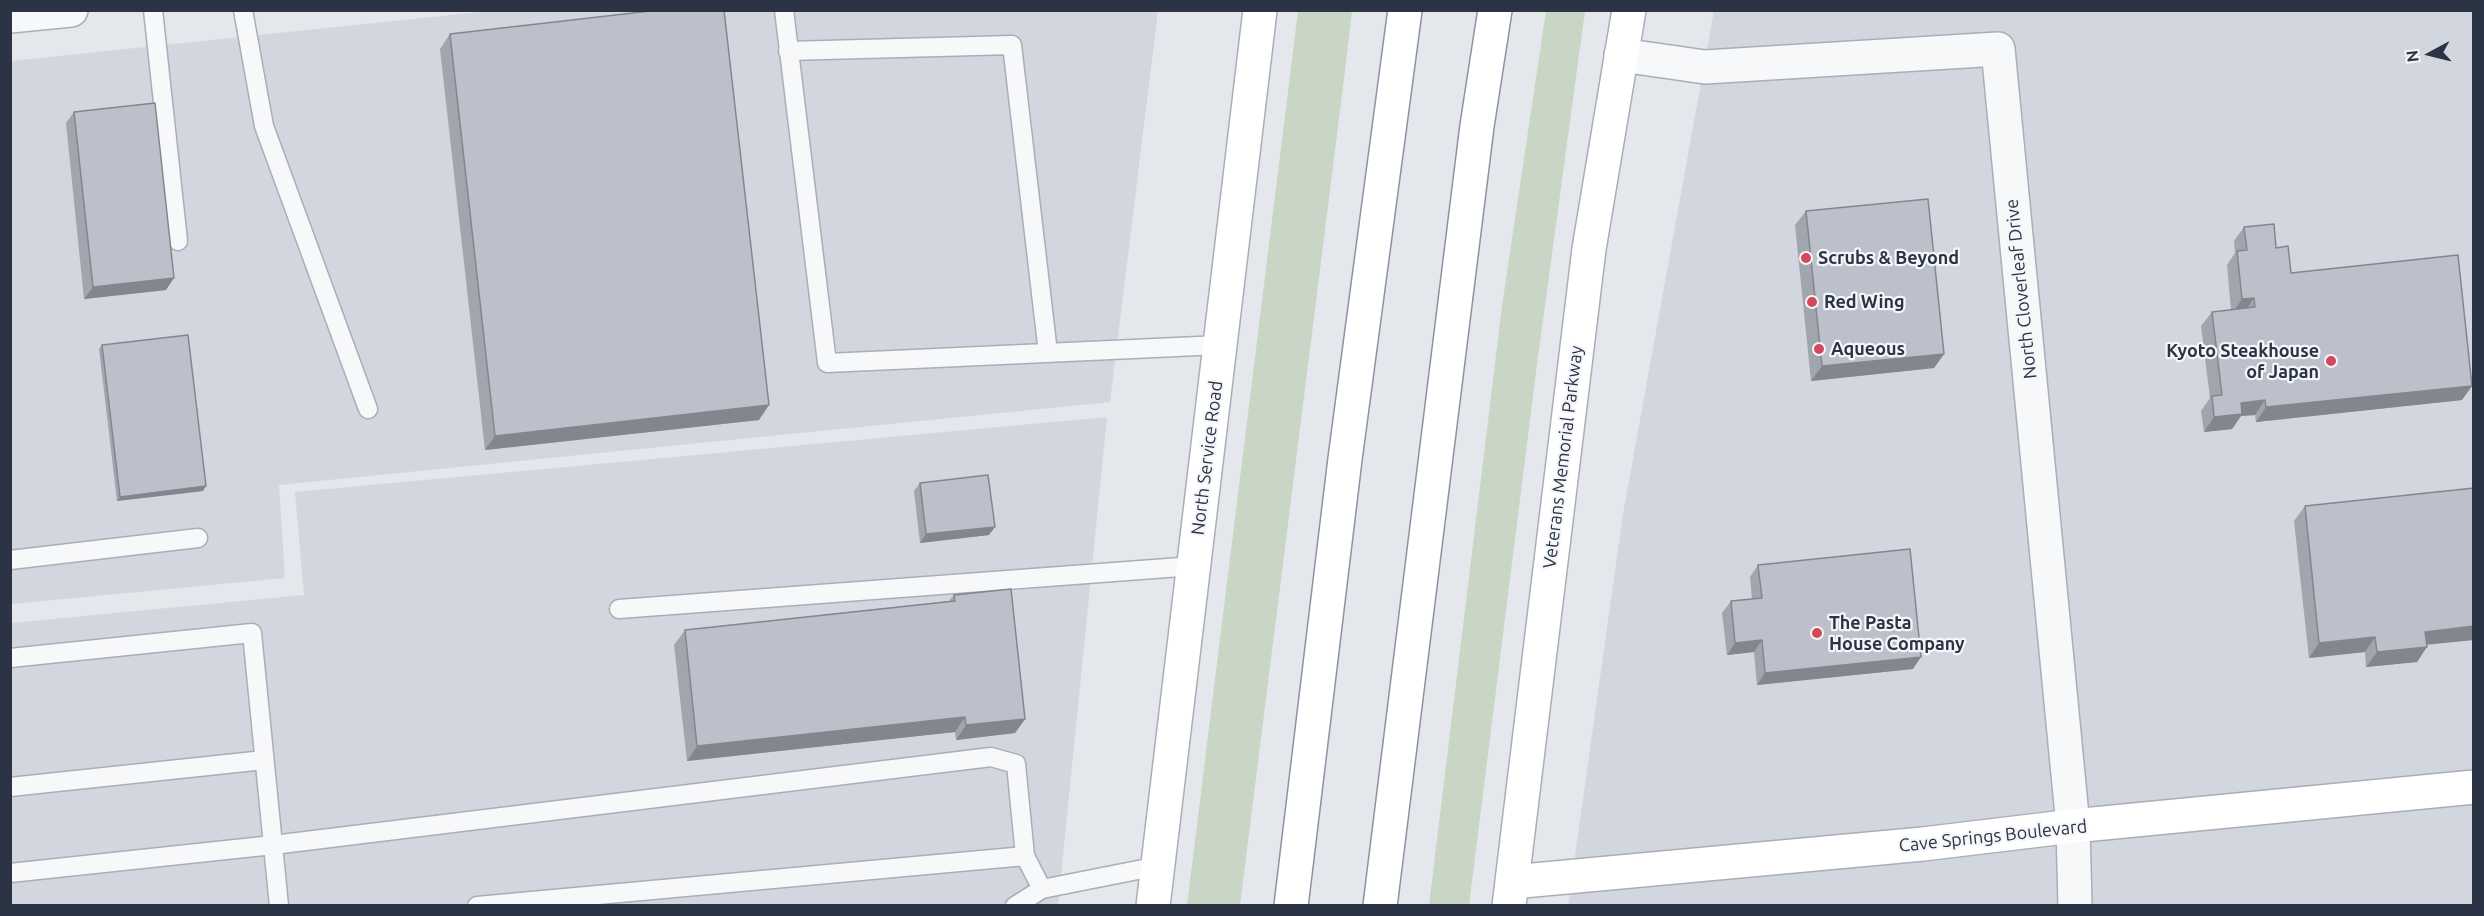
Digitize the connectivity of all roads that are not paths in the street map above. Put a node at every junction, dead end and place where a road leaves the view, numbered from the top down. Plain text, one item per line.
1 (71, 10) edge
2 (153, 10) edge
3 (243, 10) edge
4 (783, 10) edge
5 (1260, 10) edge
6 (1405, 10) edge
7 (1495, 10) edge
8 (1629, 10) edge
9 (10, 16) edge
10 (789, 51) junction
11 (1621, 55) junction
12 (178, 241) dead end
13 (1220, 345) junction
14 (1048, 353) junction
15 (368, 409) dead end
16 (198, 538) dead end
17 (10, 560) edge
18 (1194, 567) junction
19 (620, 609) dead end
20 (10, 658) edge
21 (264, 760) junction
22 (10, 787) edge
23 (2474, 787) edge
24 (2073, 826) junction
25 (273, 845) junction
26 (1024, 856) junction
27 (1158, 866) junction
28 (10, 873) edge
29 (1042, 890) junction
30 (1510, 894) edge
31 (279, 906) edge
32 (477, 906) edge
33 (1015, 906) edge
34 (1153, 906) edge
35 (1291, 906) edge
36 (1380, 906) edge
37 (2075, 906) edge

1 - 9 street
2 - 12 lane
3 - 15 lane
4 - 10 lane
5 - 13 main road, North Service Road
6 - 35 main road
7 - 36 main road
8 - 11 main road, Veterans Memorial Parkway
10 - 14 lane
10 - 14 lane
11 - 24 street, North Cloverleaf Drive
11 - 30 main road, Veterans Memorial Parkway
13 - 14 lane
13 - 18 main road, North Service Road
16 - 17 lane
18 - 19 lane
18 - 27 main road, North Service Road
20 - 21 lane
21 - 22 lane
21 - 25 lane
23 - 24 main road, Cave Springs Boulevard
24 - 30 main road, Cave Springs Boulevard
24 - 37 street, North Cloverleaf Drive
25 - 26 lane
25 - 28 lane
25 - 31 lane
26 - 29 lane
26 - 32 lane
27 - 29 lane
27 - 34 main road, North Service Road
29 - 33 lane

